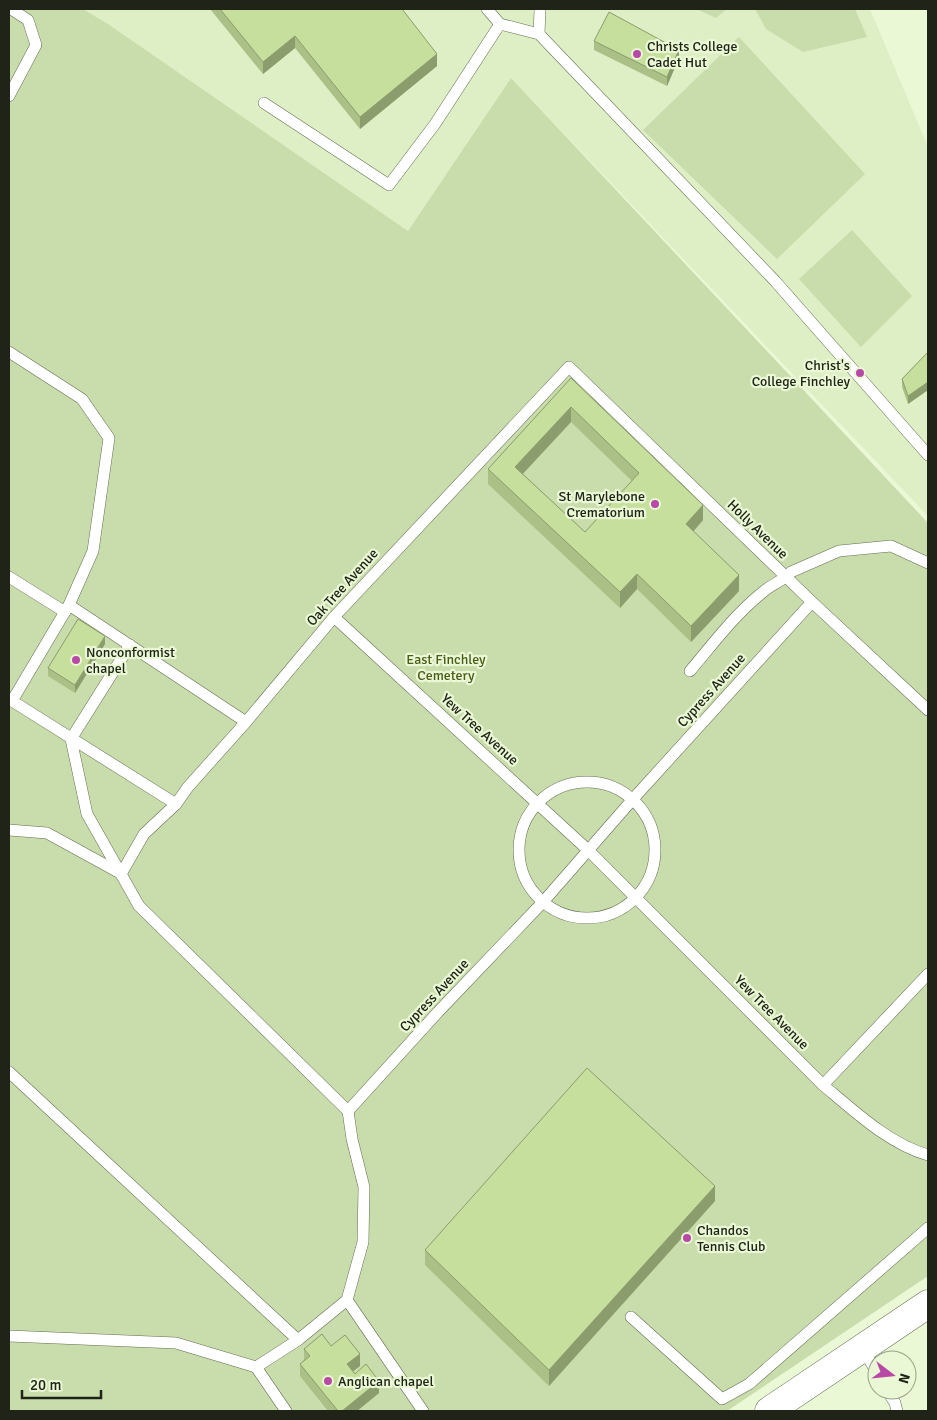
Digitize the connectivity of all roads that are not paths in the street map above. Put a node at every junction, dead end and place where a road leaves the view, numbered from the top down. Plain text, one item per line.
1 (11, 9) edge
2 (488, 9) edge
3 (540, 9) edge
4 (500, 24) junction
5 (539, 34) junction
6 (9, 96) edge
7 (264, 103) dead end
8 (9, 352) edge
9 (569, 367) joint
10 (928, 455) edge
11 (928, 563) edge
12 (9, 577) edge
13 (786, 577) junction
14 (812, 602) junction
15 (67, 608) junction
16 (334, 617) junction
17 (130, 645) junction
18 (690, 671) dead end
19 (10, 700) edge
20 (928, 710) edge
21 (246, 722) junction
22 (71, 739) junction
23 (633, 799) junction
24 (538, 802) junction
25 (176, 804) junction
26 (9, 830) edge
27 (588, 850) junction
28 (121, 874) junction
29 (637, 897) junction
30 (543, 902) junction
31 (928, 974) edge
32 (9, 1072) edge
33 (823, 1085) junction
34 (348, 1111) junction
35 (928, 1155) edge
36 (928, 1228) edge
37 (347, 1300) junction
38 (928, 1304) edge
39 (631, 1317) dead end
40 (9, 1336) edge
41 (298, 1340) junction
42 (863, 1349) junction
43 (867, 1356) edge
44 (256, 1367) junction
45 (286, 1411) edge
46 (423, 1411) edge
47 (769, 1411) edge

1 - 6 lane
2 - 4 lane
3 - 5 lane
4 - 5 lane
4 - 7 lane
5 - 10 lane
8 - 15 lane
9 - 13 lane, Holly Avenue
9 - 16 lane, Oak Tree Avenue
11 - 13 lane
12 - 15 lane
13 - 14 lane, Holly Avenue
13 - 18 lane
14 - 20 lane, Holly Avenue
14 - 23 lane, Cypress Avenue
15 - 17 lane
15 - 19 lane
16 - 21 lane, Oak Tree Avenue
16 - 24 lane, Yew Tree Avenue
17 - 21 lane
17 - 22 lane
19 - 22 lane
21 - 25 lane, Oak Tree Avenue
22 - 25 lane
22 - 28 lane
23 - 24 lane
23 - 27 lane, Cypress Avenue
23 - 29 lane
24 - 27 lane, Yew Tree Avenue
24 - 30 lane
25 - 28 lane, Oak Tree Avenue
26 - 28 lane
27 - 29 lane, Yew Tree Avenue
27 - 30 lane, Cypress Avenue
28 - 34 lane
29 - 30 lane
29 - 33 lane, Yew Tree Avenue
30 - 34 lane, Cypress Avenue
31 - 33 lane
32 - 41 lane
33 - 35 lane, Yew Tree Avenue
34 - 37 lane
36 - 39 lane
37 - 41 lane
37 - 46 lane
38 - 42 main road
40 - 44 lane
41 - 44 lane
42 - 43 lane
42 - 47 main road
44 - 45 lane

